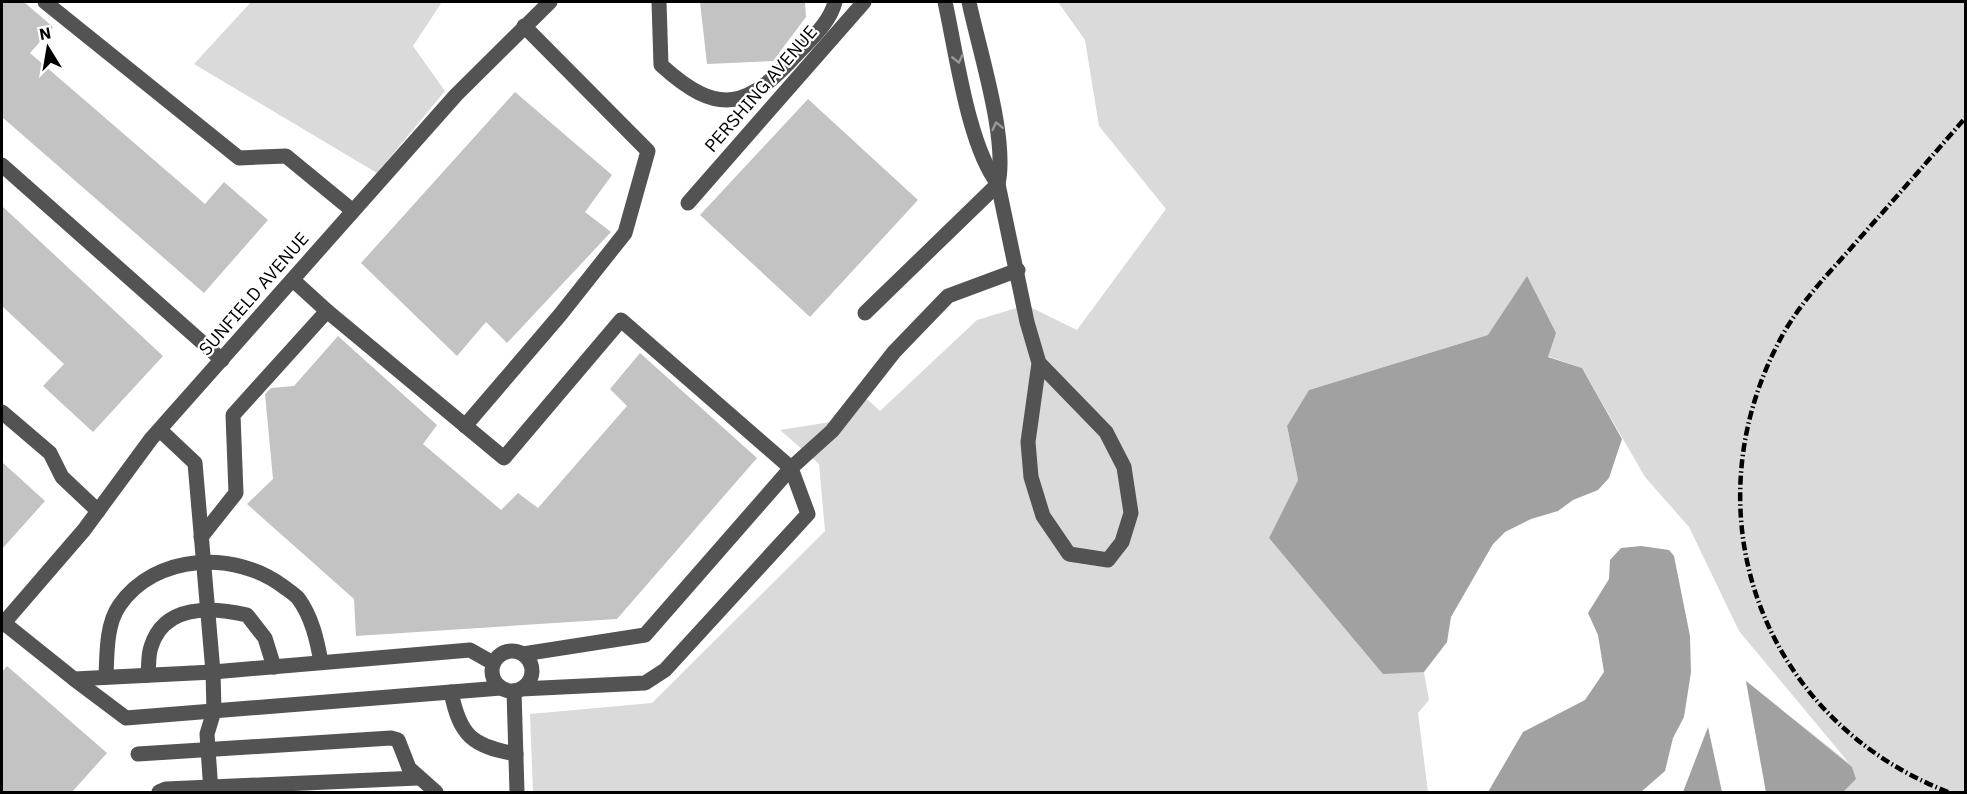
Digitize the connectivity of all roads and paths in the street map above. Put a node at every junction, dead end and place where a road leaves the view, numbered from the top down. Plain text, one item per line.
1 (45, 2) edge
2 (550, 2) edge
3 (658, 2) edge
4 (835, 2) edge
5 (864, 2) edge
6 (945, 2) edge
7 (969, 2) edge
8 (524, 26) junction
9 (2, 165) edge
10 (998, 184) junction
11 (688, 203) dead end
12 (353, 211) junction
13 (1018, 270) junction
14 (293, 280) junction
15 (327, 311) junction
16 (865, 313) dead end
17 (222, 360) junction
18 (1039, 363) junction
19 (2, 412) edge
20 (465, 426) junction
21 (160, 430) junction
22 (791, 468) junction
23 (98, 511) junction
24 (201, 537) junction
25 (203, 562) junction
26 (207, 608) junction
27 (3, 624) edge
28 (523, 654) junction
29 (321, 663) junction
30 (493, 663) junction
31 (274, 667) junction
32 (213, 672) junction
33 (148, 675) junction
34 (106, 677) junction
35 (74, 679) junction
36 (512, 689) junction
37 (451, 692) junction
38 (214, 711) junction
39 (208, 749) junction
40 (138, 754) dead end
41 (516, 754) junction
42 (418, 778) junction
43 (210, 790) edge
44 (159, 792) edge
45 (436, 792) edge
46 (517, 792) edge

1 - 12 street
2 - 8 street, SUNFIELD AVENUE
3 - 4 street
5 - 11 street, PERSHING AVENUE
6 -> 10 street
10 -> 7 street
8 - 12 street, SUNFIELD AVENUE
8 - 20 street
9 - 17 street
10 - 13 street
10 - 16 street
12 - 14 street, SUNFIELD AVENUE
13 - 18 street
13 - 22 street
14 - 15 street
14 - 17 street, SUNFIELD AVENUE
15 - 20 street
15 - 24 street
17 - 21 street, SUNFIELD AVENUE
18 - 18 street
19 - 23 street
20 - 22 street
21 - 23 street, SUNFIELD AVENUE
21 - 24 street
22 - 28 street
22 - 36 street
23 - 27 street, SUNFIELD AVENUE
24 - 25 street
25 - 26 street
25 - 29 street
25 - 34 street
26 - 31 street
26 - 32 street
26 - 33 street
27 - 35 street
28 - 30 street
28 - 36 street
29 - 30 street
29 - 31 street
30 - 36 street
31 - 32 street
32 - 33 street
32 - 38 street
33 - 34 street
34 - 35 street
35 - 38 street
36 - 37 street
36 - 41 street
37 - 38 street
37 - 41 street
38 - 39 street
39 - 40 street
39 - 42 street
39 - 43 street
41 - 46 street
42 - 43 street
42 - 45 street
43 - 44 street

